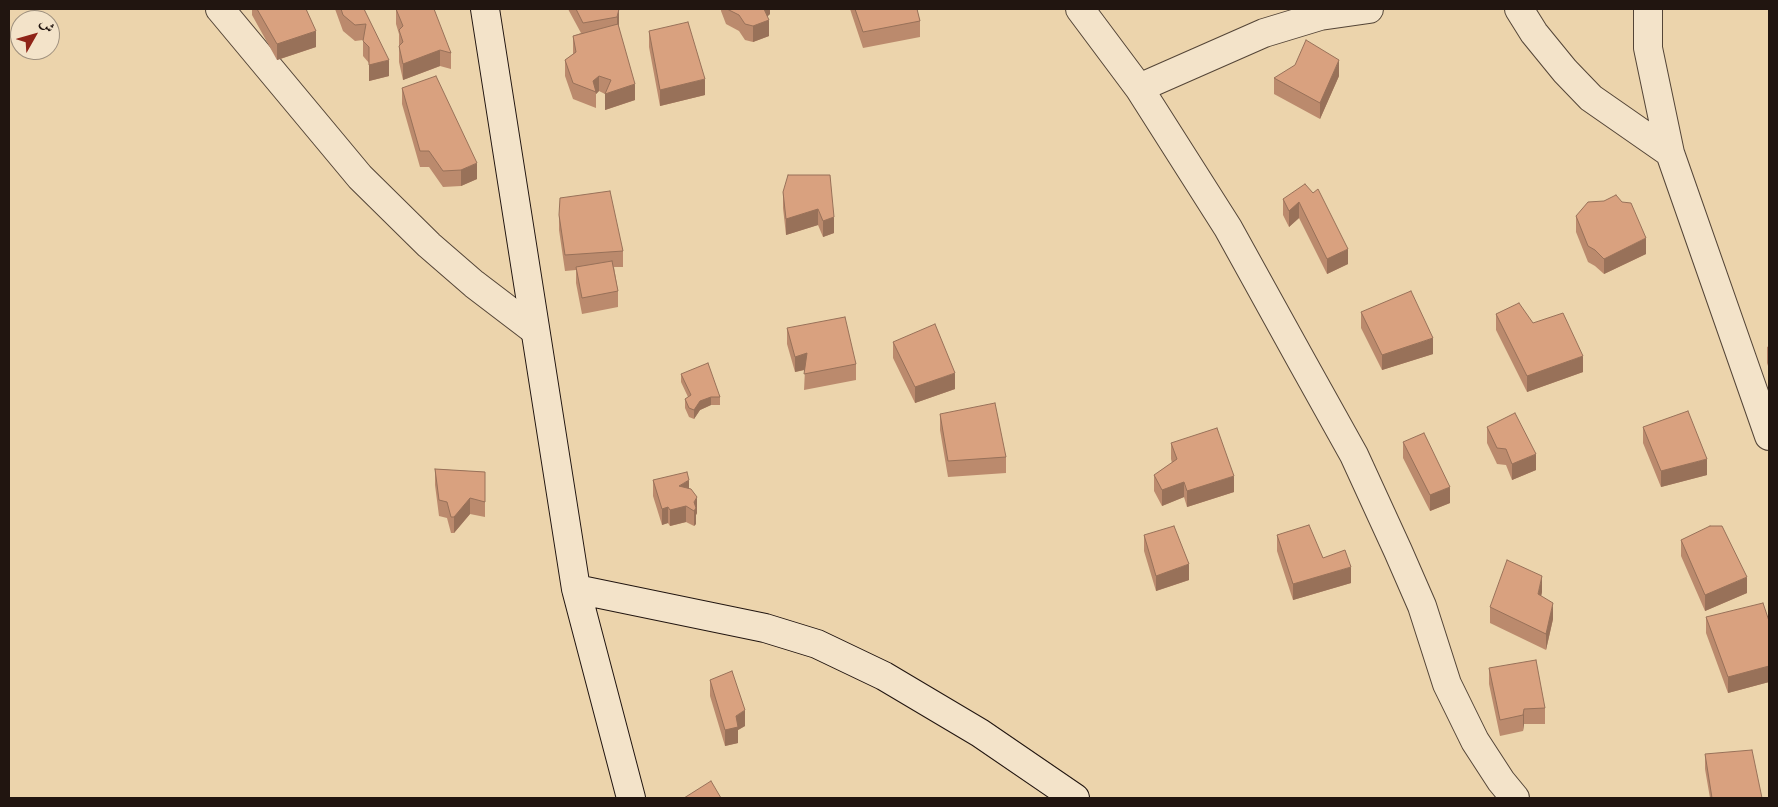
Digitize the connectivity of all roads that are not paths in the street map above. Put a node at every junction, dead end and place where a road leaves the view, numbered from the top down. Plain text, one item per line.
1 (220, 9) edge
2 (485, 9) edge
3 (1080, 9) edge
4 (1370, 9) edge
5 (1519, 9) edge
6 (1648, 9) edge
7 (1139, 88) junction
8 (1670, 153) junction
9 (533, 329) junction
10 (1769, 436) edge
11 (576, 589) junction
12 (631, 798) edge
13 (1075, 798) edge
14 (1515, 798) edge

1 - 9 street
2 - 9 street
3 - 7 street
4 - 7 street
5 - 8 street
6 - 8 street
7 - 14 street
8 - 10 street
9 - 11 street
11 - 12 street
11 - 13 street

